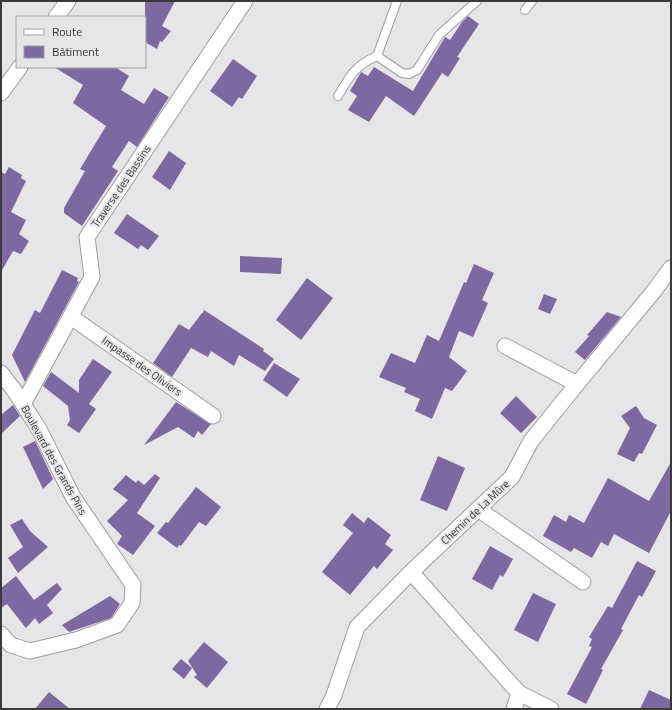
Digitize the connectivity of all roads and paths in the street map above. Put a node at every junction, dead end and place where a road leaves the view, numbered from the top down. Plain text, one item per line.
1 (68, 1) edge
2 (245, 1) edge
3 (397, 1) edge
4 (477, 1) edge
5 (532, 1) edge
6 (525, 10) dead end
7 (57, 16) edge
8 (377, 56) junction
9 (19, 68) edge
10 (1, 93) edge
11 (338, 96) dead end
12 (671, 268) edge
13 (71, 317) junction
14 (505, 346) dead end
15 (1, 373) edge
16 (577, 384) junction
17 (24, 404) junction
18 (213, 416) dead end
19 (478, 509) junction
20 (411, 572) junction
21 (583, 582) dead end
22 (1, 634) edge
23 (519, 692) junction
24 (327, 709) edge
25 (514, 709) edge
26 (551, 709) edge

1 - 7 street
2 - 13 street, Traverse des Bassins
3 - 8 lane
4 - 8 lane
5 - 6 lane
8 - 11 lane
9 - 10 street
12 - 16 street, Chemin de La Mûre
13 - 17 street, Traverse des Bassins
13 - 18 street, Impasse des Oliviers
14 - 16 street
15 - 17 street, Boulevard des Grands Pins
16 - 19 street, Chemin de La Mûre
17 - 22 street, Boulevard des Grands Pins
19 - 20 street, Chemin de La Mûre
19 - 21 street
20 - 23 street
20 - 24 street, Chemin de La Mûre
23 - 25 street
23 - 26 street

